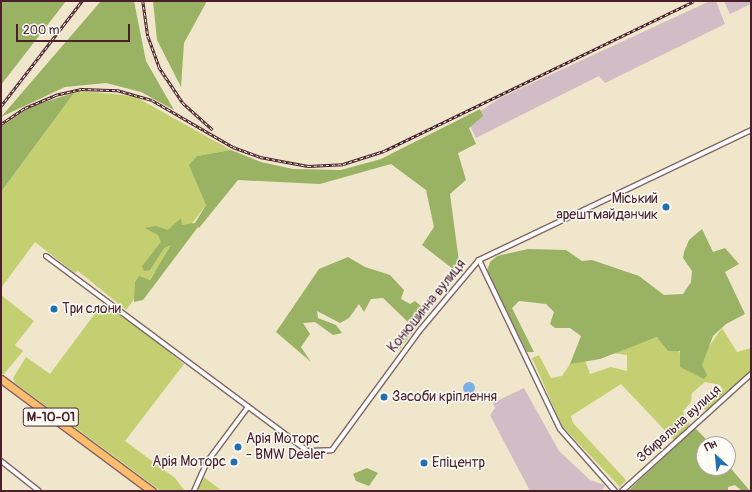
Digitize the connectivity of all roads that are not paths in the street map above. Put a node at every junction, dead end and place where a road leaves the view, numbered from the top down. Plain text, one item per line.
1 (751, 130) edge
2 (46, 256) dead end
3 (479, 260) junction
4 (751, 374) edge
5 (1, 379) edge
6 (248, 408) junction
7 (1, 461) edge
8 (39, 491) edge
9 (152, 491) edge
10 (194, 491) edge
11 (615, 491) edge
12 (622, 491) edge

1 - 3 street, Конюшинна вулиця
2 - 6 street
3 - 6 street, Конюшинна вулиця
3 - 11 street
4 - 12 street, Збиральна вулиця
5 - 9 highway, М-10-01
6 - 10 street
7 - 8 street

